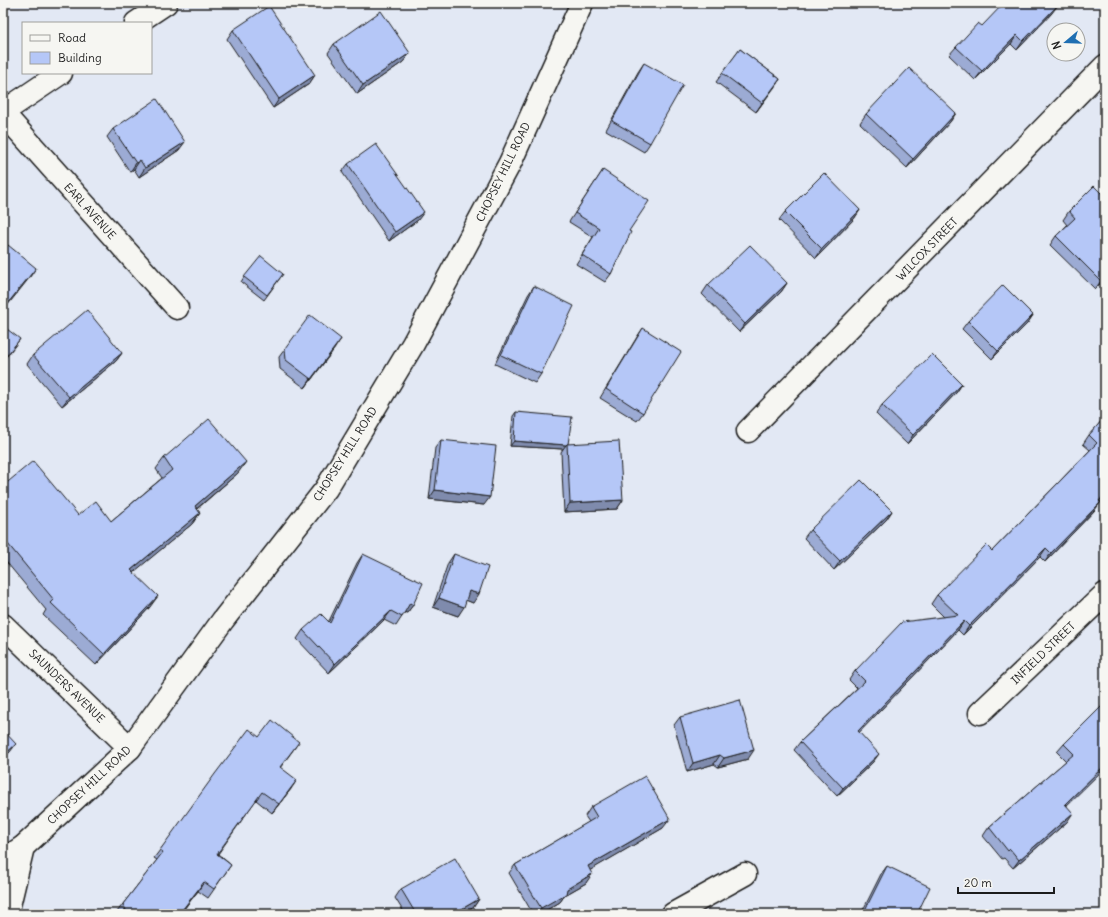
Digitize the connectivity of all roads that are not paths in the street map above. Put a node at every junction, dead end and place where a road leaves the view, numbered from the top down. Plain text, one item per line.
1 (166, 3) edge
2 (582, 3) edge
3 (138, 22) edge
4 (1105, 66) edge
5 (60, 74) edge
6 (3, 112) edge
7 (177, 308) dead end
8 (748, 431) dead end
9 (1105, 594) edge
10 (3, 625) edge
11 (980, 713) dead end
12 (130, 748) junction
13 (22, 847) junction
14 (3, 860) edge
15 (745, 874) dead end
16 (7, 914) edge
17 (673, 914) edge

1 - 3 street
2 - 12 street, CHOPSEY HILL ROAD
4 - 8 street, WILCOX STREET
5 - 6 street
6 - 7 street, EARL AVENUE
9 - 11 street, INFIELD STREET
10 - 12 street, SAUNDERS AVENUE
12 - 13 street, CHOPSEY HILL ROAD
13 - 14 street, CHOPSEY HILL ROAD
13 - 16 street
15 - 17 street

